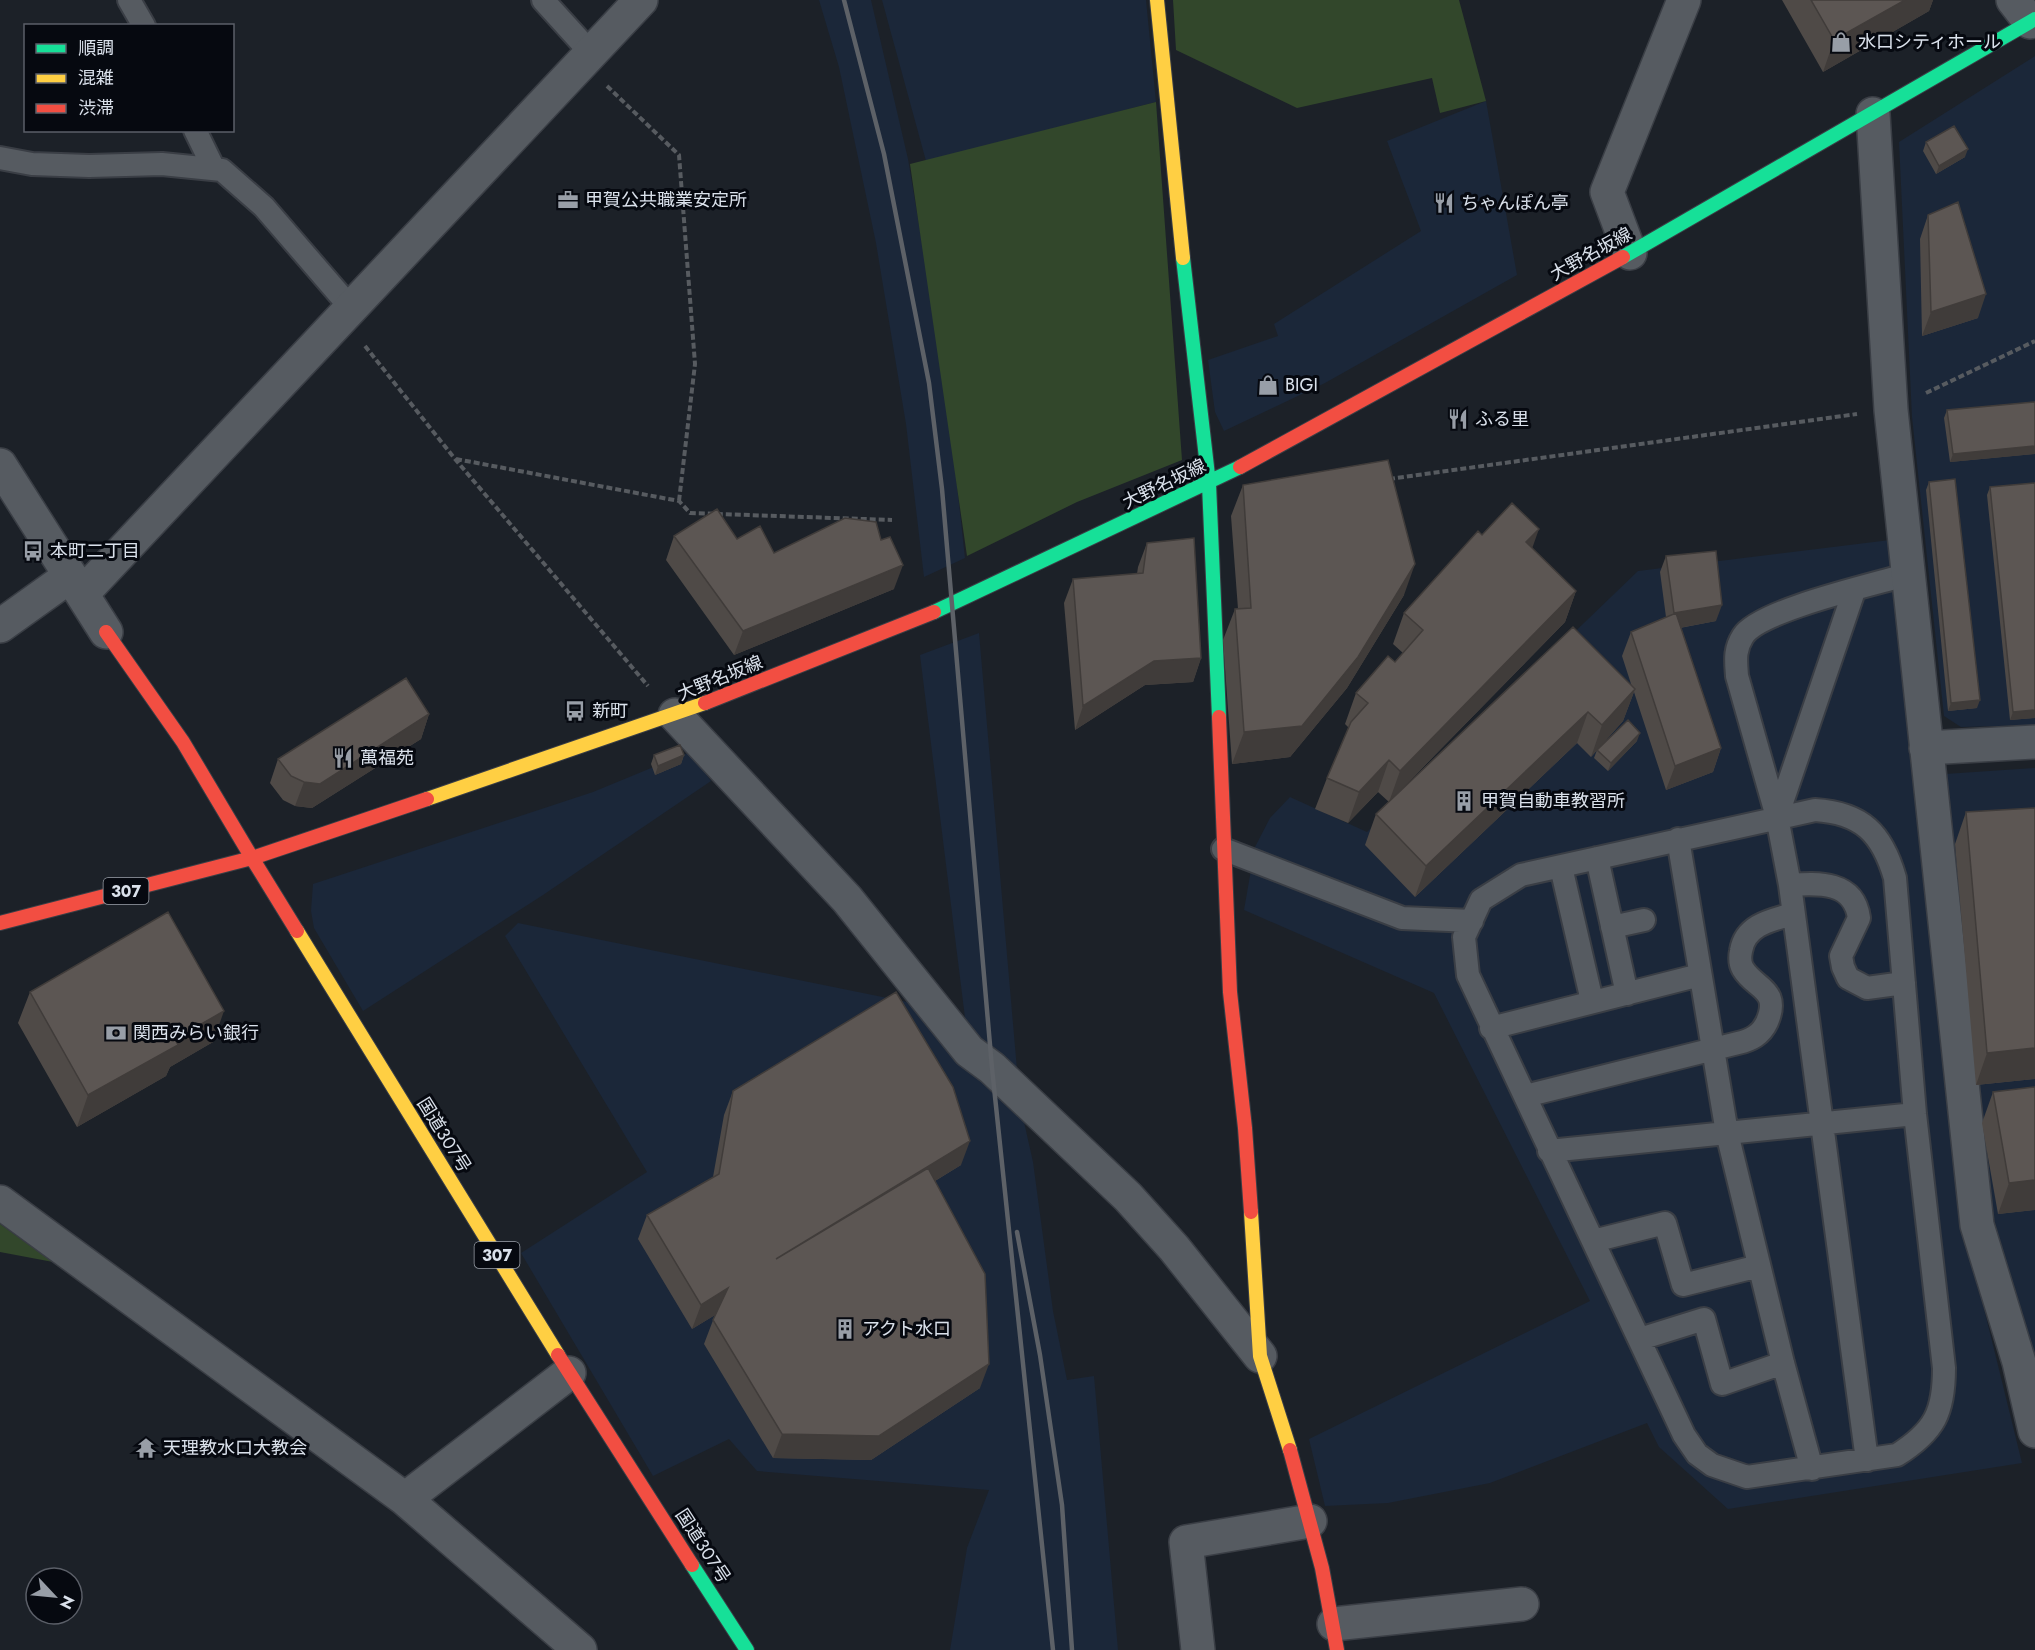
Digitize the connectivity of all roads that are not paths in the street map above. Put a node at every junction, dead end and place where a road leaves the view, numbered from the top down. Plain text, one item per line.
1 (129, 0) edge
2 (543, 0) edge
3 (641, 0) edge
4 (1157, 0) edge
5 (1684, 0) edge
6 (2026, 14) edge
7 (143, 24) edge
8 (587, 58) junction
9 (1873, 114) junction
10 (196, 132) edge
11 (0, 158) edge
12 (213, 167) junction
13 (1630, 253) junction
14 (347, 313) junction
15 (0, 465) edge
16 (1209, 484) junction
17 (1909, 574) junction
18 (76, 585) junction
19 (1854, 591) junction
20 (0, 626) edge
21 (106, 632) joint
22 (675, 715) junction
23 (2035, 742) edge
24 (1926, 748) junction
25 (1777, 817) junction
26 (1678, 839) junction
27 (1223, 849) junction
28 (252, 858) junction
29 (1598, 858) junction
30 (1561, 867) junction
31 (1790, 885) junction
32 (1793, 914) junction
33 (1644, 920) dead end
34 (1472, 921) junction
35 (0, 923) edge
36 (1612, 927) junction
37 (1700, 975) junction
38 (1904, 984) junction
39 (1627, 994) junction
40 (1592, 1001) junction
41 (1491, 1028) junction
42 (1712, 1049) junction
43 (1525, 1096) junction
44 (1916, 1114) junction
45 (1821, 1123) junction
46 (1727, 1133) junction
47 (1549, 1151) junction
48 (0, 1202) edge
49 (1593, 1241) junction
50 (1759, 1266) junction
51 (1640, 1339) junction
52 (1260, 1356) junction
53 (1783, 1364) junction
54 (569, 1373) junction
55 (2035, 1431) edge
56 (1867, 1460) junction
57 (1812, 1470) junction
58 (405, 1499) junction
59 (1310, 1521) junction
60 (1522, 1604) dead end
61 (1336, 1637) edge
62 (580, 1650) edge
63 (747, 1650) edge
64 (1198, 1650) edge

1 - 7 lane
2 - 8 lane
3 - 8 street
4 - 16 main road
5 - 13 street
6 - 9 main road, 大野名坂線
8 - 14 street
9 - 13 main road, 大野名坂線
9 - 17 street
10 - 12 lane
11 - 12 lane
12 - 14 lane
13 - 16 main road, 大野名坂線
14 - 18 street
15 - 18 street
16 - 22 main road, 大野名坂線
16 - 27 main road
17 - 19 lane
17 - 24 street
18 - 20 street
18 - 21 street
19 - 25 lane
19 - 25 lane
21 - 28 main road, 国道307号
22 - 28 main road, 大野名坂線
22 - 52 street
23 - 24 street
24 - 55 street
25 - 26 lane
25 - 31 lane
25 - 38 lane
26 - 29 lane
26 - 37 lane
27 - 34 lane
27 - 52 main road
28 - 35 main road, 307
28 - 54 main road, 国道307号 / 307
29 - 30 lane
29 - 36 lane
30 - 34 lane
30 - 40 lane
31 - 32 lane
31 - 38 lane
32 - 42 lane
32 - 45 lane
33 - 36 lane
34 - 41 lane
36 - 39 lane
37 - 39 lane
37 - 42 lane
38 - 44 lane
39 - 40 lane
40 - 41 lane
41 - 43 lane
42 - 43 lane
42 - 46 lane
43 - 47 lane
44 - 45 lane
44 - 56 lane
45 - 46 lane
45 - 56 lane
46 - 47 lane
46 - 50 lane
47 - 49 lane
48 - 58 street
49 - 50 lane
49 - 51 lane
50 - 53 lane
51 - 53 lane
51 - 57 lane
52 - 59 main road
53 - 57 lane
54 - 58 street
54 - 63 main road, 国道307号 / 307
56 - 57 lane
58 - 62 street
59 - 61 main road
59 - 64 street
60 - 61 street

